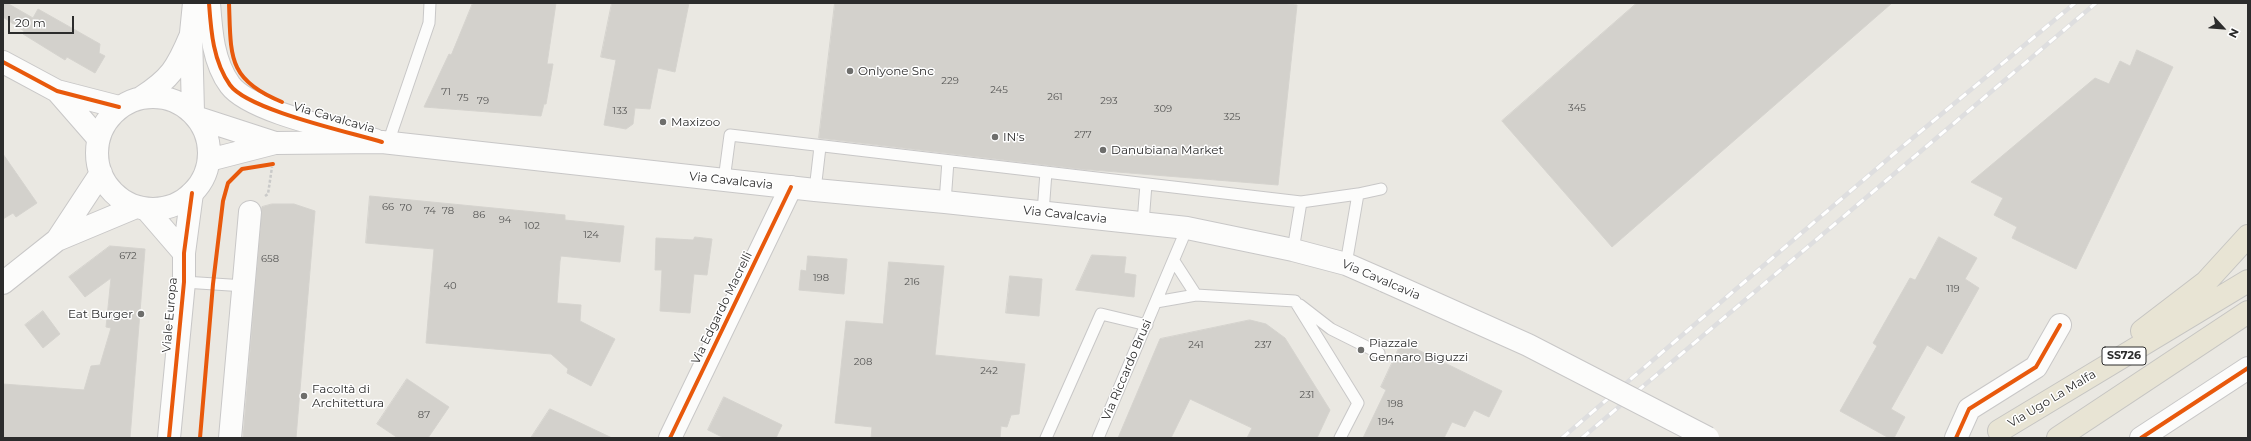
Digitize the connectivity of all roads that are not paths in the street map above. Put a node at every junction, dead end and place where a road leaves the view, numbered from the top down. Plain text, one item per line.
1 (194, 3) edge
2 (209, 3) edge
3 (430, 3) edge
4 (191, 33) junction
5 (3, 62) edge
6 (57, 91) junction
7 (142, 97) junction
8 (119, 107) junction
9 (196, 115) junction
10 (98, 138) junction
11 (385, 142) junction
12 (275, 143) junction
13 (820, 147) junction
14 (210, 160) junction
15 (948, 161) junction
16 (1046, 172) junction
17 (100, 173) junction
18 (724, 180) junction
19 (1146, 184) junction
20 (791, 187) junction
21 (1381, 189) dead end
22 (815, 190) junction
23 (192, 193) junction
24 (1358, 194) junction
25 (945, 202) junction
26 (1301, 202) junction
27 (141, 208) junction
28 (250, 212) road end
29 (1043, 213) junction
30 (1143, 224) junction
31 (1187, 228) junction
32 (2248, 236) edge
33 (57, 240) junction
34 (1294, 250) junction
35 (184, 253) junction
36 (1174, 261) junction
37 (1346, 264) junction
38 (2248, 281) edge
39 (184, 282) junction
40 (3, 283) edge
41 (245, 286) junction
42 (1196, 294) junction
43 (1295, 301) junction
44 (1156, 302) junction
45 (2248, 312) edge
46 (1146, 325) junction
47 (2060, 325) dead end
48 (1379, 353) dead end
49 (2248, 368) edge
50 (2096, 373) junction
51 (1999, 431) dead end
52 (169, 438) edge
53 (230, 438) edge
54 (670, 438) edge
55 (1046, 438) edge
56 (1098, 438) edge
57 (1340, 438) edge
58 (1708, 438) edge
59 (1956, 438) edge
60 (2058, 438) edge
61 (2141, 438) edge

1 - 4 main road
2 - 11 main road, Via Cavalcavia
3 - 11 lane
4 - 7 main road
4 - 9 main road
5 - 6 main road
6 - 8 main road
6 - 10 main road
7 - 8 main road
7 - 9 main road
8 - 10 main road
9 - 12 main road, Via Cavalcavia
9 - 14 main road
10 - 17 main road
11 - 12 main road, Via Cavalcavia
11 - 18 main road, Via Cavalcavia
12 - 14 main road, Via Cavalcavia
13 - 15 lane
13 - 18 lane
13 - 22 lane
14 - 23 main road
15 - 16 lane
15 - 25 lane
16 - 19 lane
16 - 29 lane
17 - 27 main road
17 - 33 main road
18 - 20 main road, Via Cavalcavia
19 - 26 lane
19 - 30 lane
20 - 22 main road, Via Cavalcavia
20 - 54 main road, Via Edgardo Macrelli
21 - 24 lane
22 - 25 main road, Via Cavalcavia
23 - 27 main road
23 - 35 main road, Viale Europa
24 - 26 lane
24 - 37 lane
25 - 29 main road, Via Cavalcavia
26 - 34 lane
27 - 33 main road
27 - 35 main road
28 - 41 main road
29 - 30 main road, Via Cavalcavia
30 - 31 main road, Via Cavalcavia
31 - 34 main road, Via Cavalcavia
31 - 36 lane, Via Riccardo Brusi
32 - 50 highway
33 - 40 main road
34 - 37 main road, Via Cavalcavia
35 - 39 main road, Viale Europa
36 - 42 lane
36 - 44 lane, Via Riccardo Brusi
37 - 58 main road, Via Cavalcavia, bridge
38 - 50 highway, Via Ugo La Malfa / SS726
39 - 41 lane
39 - 52 main road, Viale Europa
41 - 53 main road
42 - 43 lane
42 - 44 lane
43 - 48 lane
43 - 57 lane
44 - 46 lane, Via Riccardo Brusi
45 - 60 highway, SS726
46 - 55 lane
46 - 56 lane, Via Riccardo Brusi
47 - 59 main road
49 - 61 main road
50 - 51 highway, Via Ugo La Malfa / SS726

